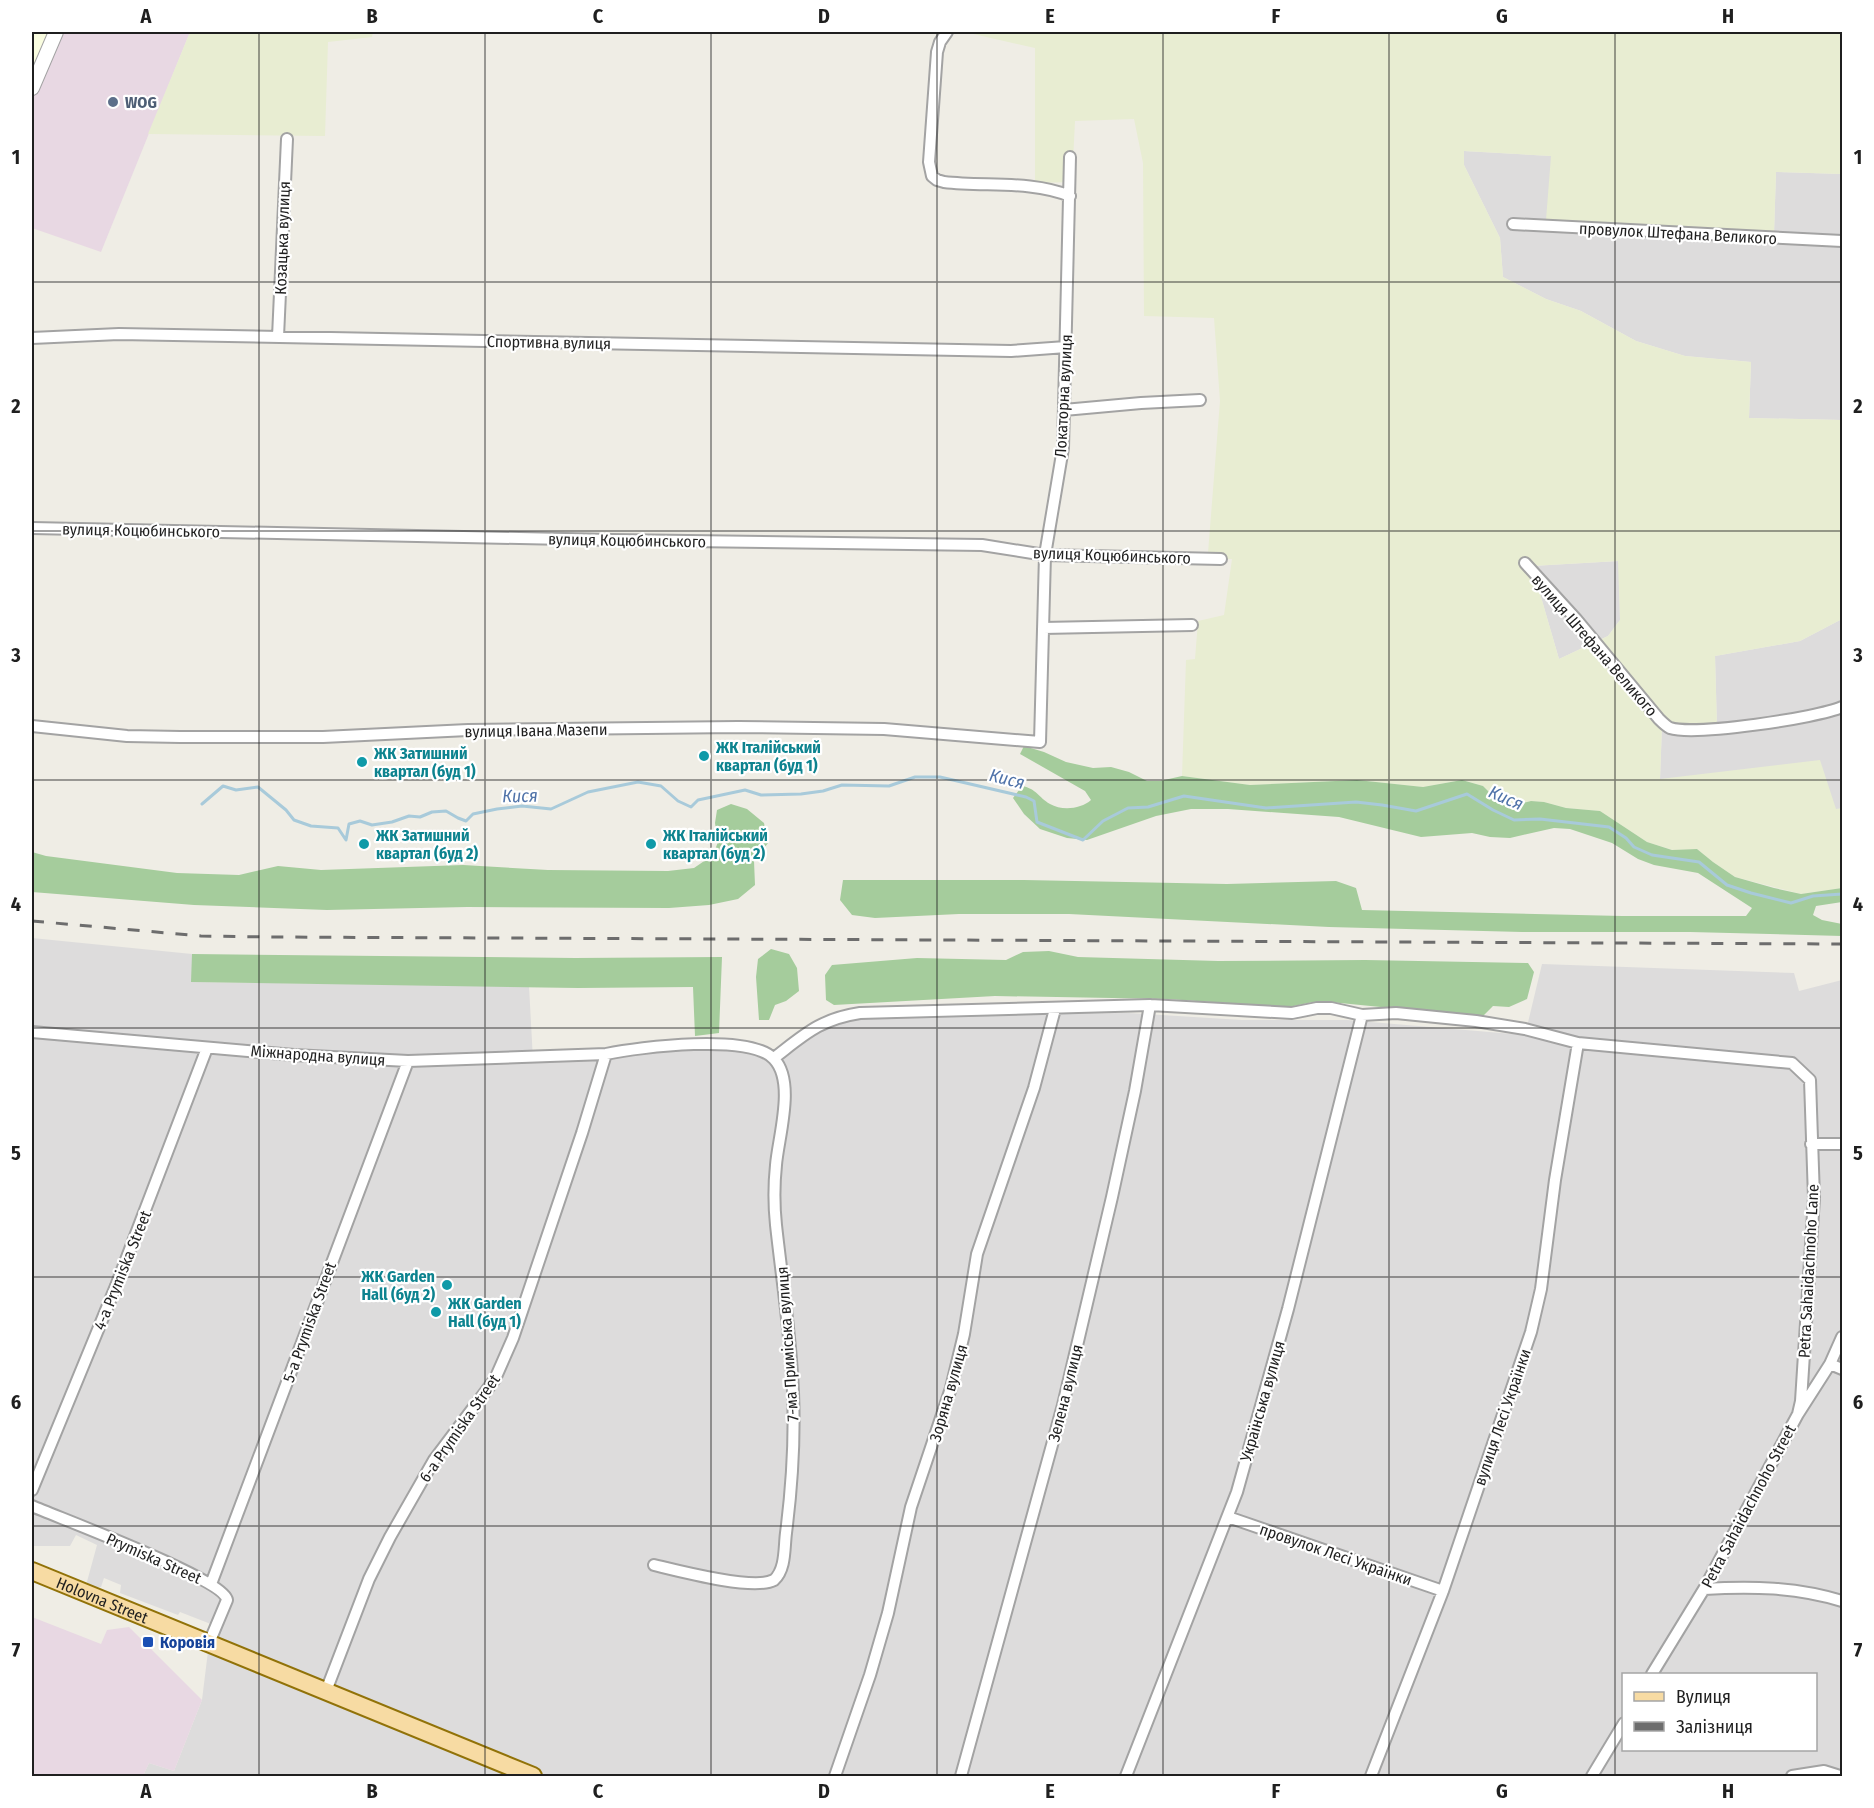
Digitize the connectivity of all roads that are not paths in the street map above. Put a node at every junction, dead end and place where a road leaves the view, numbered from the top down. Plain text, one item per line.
1 (57, 32) edge
2 (947, 32) edge
3 (32, 88) edge
4 (287, 139) dead end
5 (1070, 157) dead end
6 (1070, 196) junction
7 (1514, 224) dead end
8 (1842, 242) edge
9 (278, 337) junction
10 (32, 338) edge
11 (1066, 347) junction
12 (1200, 400) dead end
13 (1064, 411) junction
14 (32, 528) edge
15 (1045, 555) junction
16 (1221, 559) dead end
17 (1525, 563) dead end
18 (1192, 625) dead end
19 (1043, 628) junction
20 (1842, 707) edge
21 (32, 726) edge
22 (1040, 742) joint
23 (1150, 1005) junction
24 (1055, 1009) junction
25 (1362, 1015) junction
26 (32, 1034) edge
27 (1578, 1043) junction
28 (207, 1048) junction
29 (606, 1054) junction
30 (774, 1058) junction
31 (408, 1060) junction
32 (1811, 1144) junction
33 (1842, 1144) edge
34 (1842, 1337) edge
35 (1830, 1364) junction
36 (1842, 1369) edge
37 (1798, 1414) junction
38 (32, 1490) edge
39 (32, 1506) edge
40 (1228, 1517) junction
41 (654, 1565) dead end
42 (32, 1571) edge
43 (211, 1584) junction
44 (1704, 1589) junction
45 (1443, 1591) junction
46 (1842, 1601) edge
47 (209, 1643) junction
48 (1653, 1673) edge
49 (326, 1691) junction
50 (1622, 1725) edge
51 (533, 1776) edge
52 (835, 1776) edge
53 (961, 1776) edge
54 (1126, 1776) edge
55 (1371, 1776) edge
56 (1592, 1776) edge
57 (1792, 1776) edge
58 (1840, 1776) edge

1 - 3 street
2 - 6 street
4 - 9 street, Козацька вулиця
5 - 6 street, Локаторна вулиця
6 - 11 street, Локаторна вулиця
7 - 8 street, провулок Штефана Великого
9 - 10 street, Спортивна вулиця
9 - 11 street, Спортивна вулиця
11 - 13 street, Локаторна вулиця
12 - 13 street
13 - 15 street, Локаторна вулиця
14 - 15 street, вулиця Коцюбинського
15 - 16 street, вулиця Коцюбинського
15 - 19 street, Локаторна вулиця
17 - 20 street, вулиця Штефана Великого
18 - 19 street
19 - 22 street, Локаторна вулиця
21 - 22 street, вулиця Івана Мазепи
23 - 24 street, Petra Sahaidachnoho Lane
23 - 25 street, Petra Sahaidachnoho Lane
23 - 53 street, Зелена вулиця
24 - 30 street, Petra Sahaidachnoho Lane
24 - 52 street, Зоряна вулиця
25 - 27 street, Petra Sahaidachnoho Lane
25 - 40 street, Українська вулиця
26 - 28 street, Міжнародна вулиця
27 - 32 street, Petra Sahaidachnoho Lane
27 - 45 street, вулиця Лесі Українки
28 - 31 street, Міжнародна вулиця
28 - 38 street, 4-a Prymiska Street
29 - 30 street, Міжнародна вулиця
29 - 31 street, Міжнародна вулиця
29 - 49 street, 6-a Prymiska Street
30 - 41 street, 7-ма Приміська вулиця
31 - 43 street, 5-a Prymiska Street
32 - 33 street
32 - 37 street, Petra Sahaidachnoho Lane
34 - 35 street, Petra Sahaidachnoho Street
35 - 36 street
35 - 37 street, Petra Sahaidachnoho Street
37 - 44 street, Petra Sahaidachnoho Street
39 - 43 street, Prymiska Street
40 - 45 street, провулок Лесі Українки
40 - 54 street, Українська вулиця
42 - 47 main road, Holovna Street
43 - 47 street, Prymiska Street
44 - 46 street
44 - 48 street, Petra Sahaidachnoho Street
45 - 55 street, вулиця Лесі Українки
47 - 49 main road, Holovna Street
49 - 51 main road, Holovna Street
50 - 56 street
57 - 58 street

